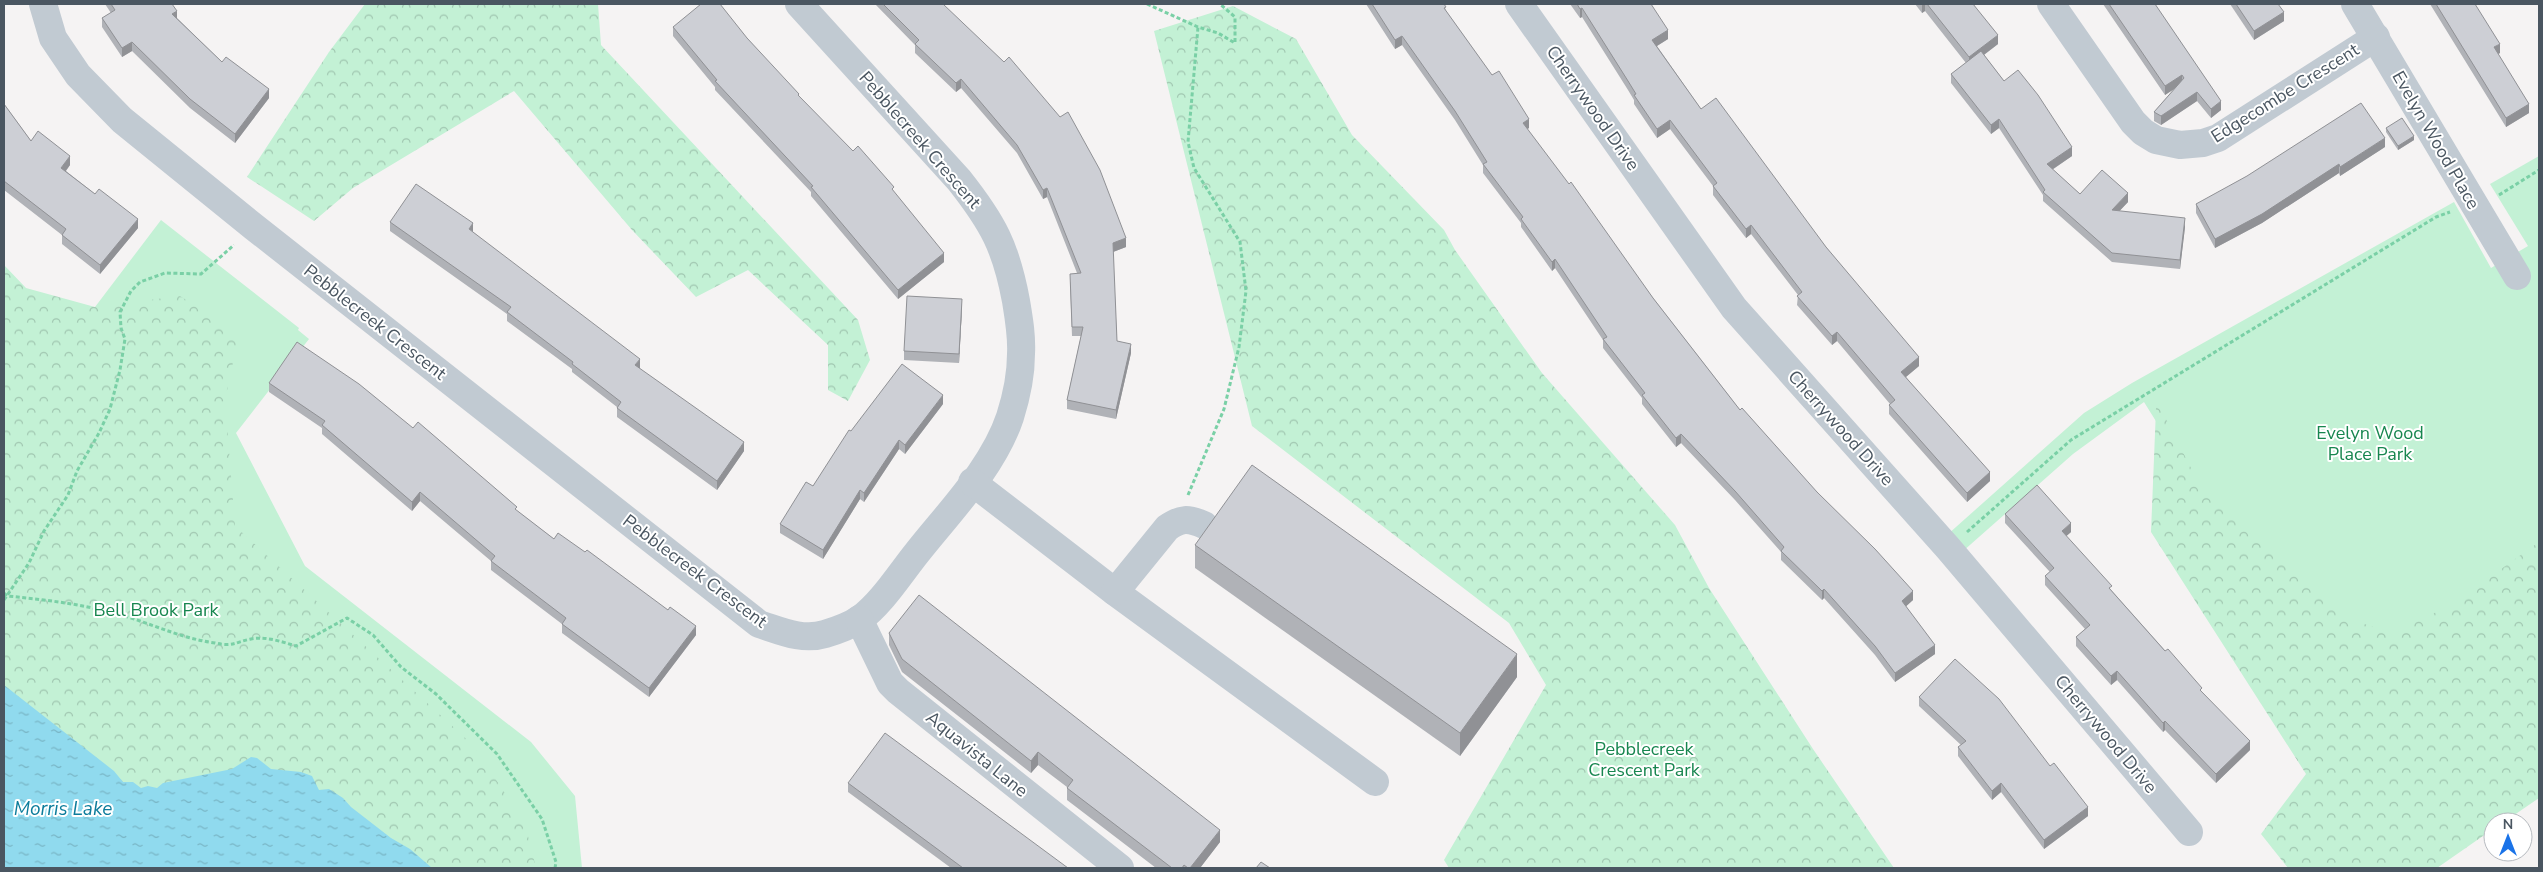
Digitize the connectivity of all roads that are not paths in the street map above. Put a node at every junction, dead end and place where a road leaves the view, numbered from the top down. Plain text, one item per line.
1 (42, 4) edge
2 (799, 4) edge
3 (1519, 4) edge
4 (2051, 4) edge
5 (2355, 4) edge
6 (2376, 36) junction
7 (2517, 276) dead end
8 (972, 482) junction
9 (1191, 522) road end
10 (1115, 592) junction
11 (859, 619) junction
12 (1375, 782) dead end
13 (2189, 832) dead end
14 (1120, 868) edge

1 - 11 street, Pebblecreek Crescent
2 - 8 street, Pebblecreek Crescent
3 - 13 street, Cherrywood Drive
4 - 6 street, Edgecombe Crescent
5 - 6 street, Evelyn Wood Place
6 - 7 street, Evelyn Wood Place
8 - 10 street
8 - 11 street, Pebblecreek Crescent
9 - 10 street
10 - 12 street
11 - 14 street, Aquavista Lane

